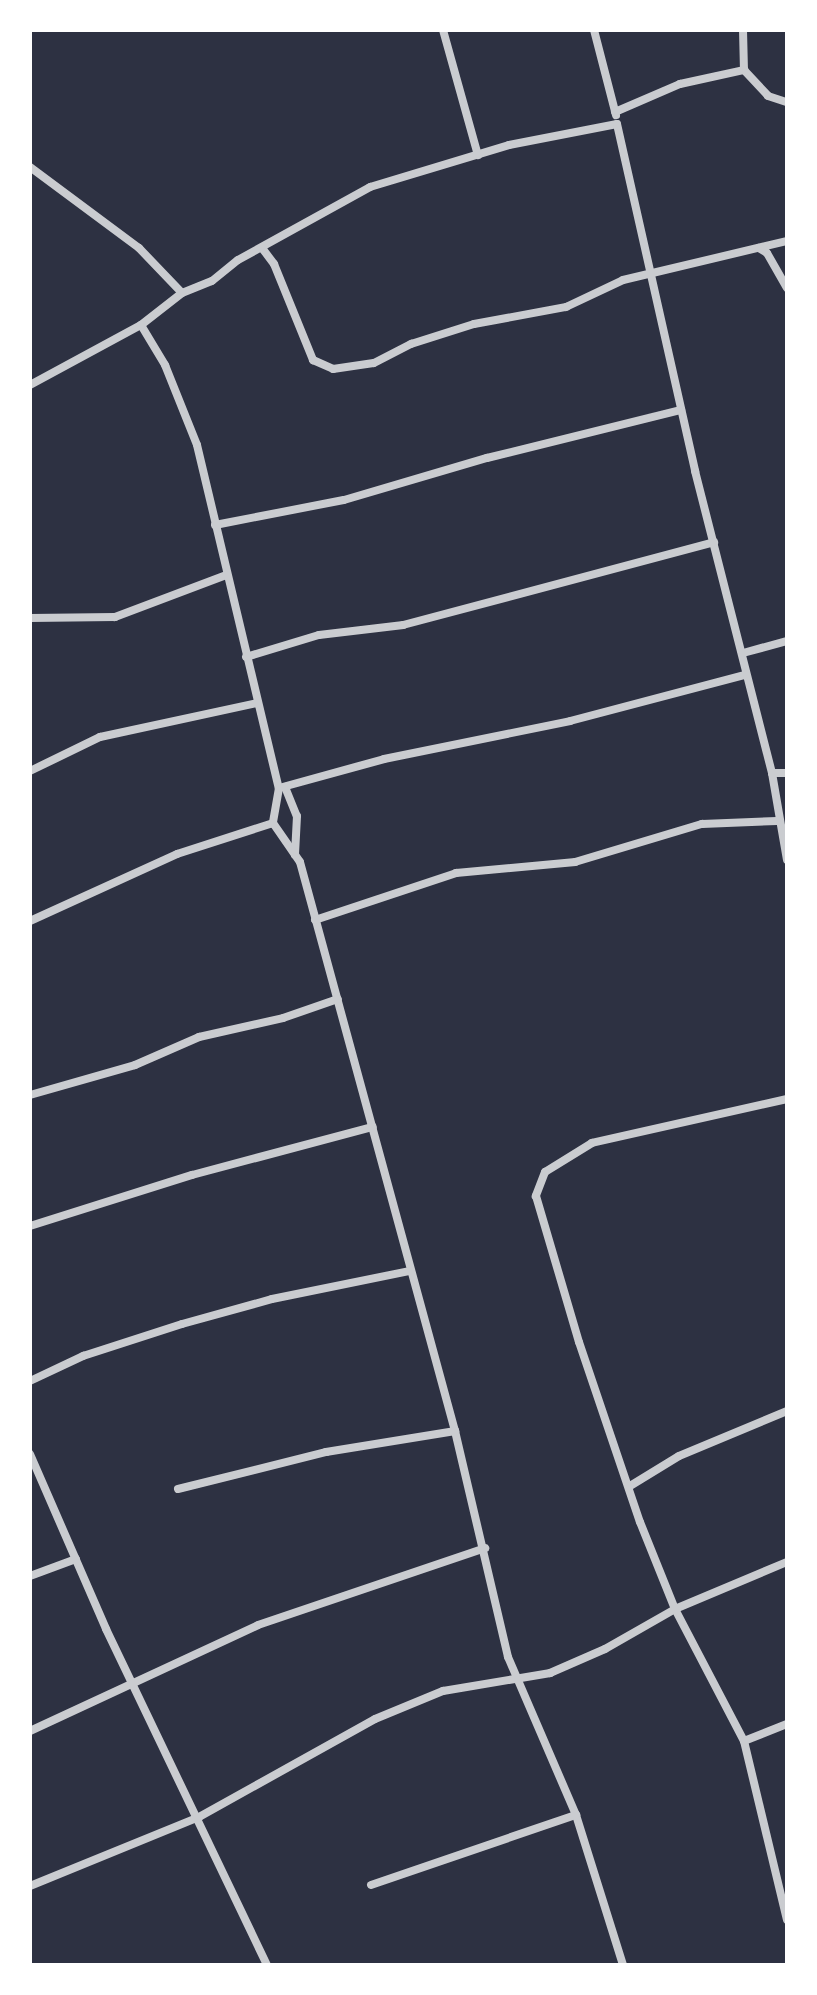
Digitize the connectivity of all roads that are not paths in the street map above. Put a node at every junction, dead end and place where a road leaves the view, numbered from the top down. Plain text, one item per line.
1 (443, 30) edge
2 (594, 30) edge
3 (743, 30) edge
4 (744, 70) junction
5 (787, 102) edge
6 (615, 112) junction
7 (617, 124) junction
8 (478, 156) junction
9 (30, 168) edge
10 (787, 242) edge
11 (262, 248) junction
12 (759, 248) junction
13 (650, 276) junction
14 (787, 288) edge
15 (182, 293) junction
16 (142, 325) junction
17 (30, 385) edge
18 (681, 410) junction
19 (215, 525) junction
20 (714, 542) junction
21 (226, 575) junction
22 (30, 618) edge
23 (787, 641) edge
24 (742, 653) junction
25 (246, 657) junction
26 (744, 674) junction
27 (257, 703) junction
28 (30, 771) edge
29 (772, 772) junction
30 (787, 773) edge
31 (282, 788) junction
32 (777, 821) junction
33 (273, 824) junction
34 (295, 855) junction
35 (787, 860) edge
36 (315, 920) junction
37 (30, 921) edge
38 (338, 999) junction
39 (30, 1095) edge
40 (787, 1099) edge
41 (373, 1128) junction
42 (30, 1226) edge
43 (410, 1271) junction
44 (30, 1380) edge
45 (787, 1411) edge
46 (456, 1431) junction
47 (30, 1454) edge
48 (630, 1486) junction
49 (178, 1489) dead end
50 (485, 1548) junction
51 (76, 1560) junction
52 (787, 1562) edge
53 (30, 1576) edge
54 (675, 1609) junction
55 (517, 1676) junction
56 (131, 1682) junction
57 (787, 1724) edge
58 (30, 1731) edge
59 (744, 1741) junction
60 (576, 1815) junction
61 (199, 1817) junction
62 (371, 1885) dead end
63 (30, 1886) edge
64 (787, 1920) edge
65 (267, 1965) edge
66 (623, 1965) edge

1 - 8 street
2 - 6 street
3 - 4 street
4 - 5 street
4 - 6 street
6 - 7 street
7 - 8 street
7 - 13 street
8 - 11 street
9 - 15 street
10 - 12 street
11 - 13 street
11 - 15 street
12 - 13 street
12 - 14 street
13 - 18 street
15 - 16 street
16 - 17 street
16 - 19 street
18 - 19 street
18 - 20 street
19 - 21 street
20 - 24 street
20 - 25 street
21 - 22 street
21 - 25 street
23 - 24 street
24 - 26 street
25 - 27 street
26 - 29 street
26 - 31 street
27 - 28 street
27 - 31 street
29 - 30 street
29 - 32 street
31 - 33 street
31 - 34 street
32 - 35 street
32 - 36 street
33 - 34 street
33 - 37 street
34 - 36 street
36 - 38 street
38 - 39 street
38 - 41 street
40 - 48 street
41 - 42 street
41 - 43 street
43 - 44 street
43 - 46 street
45 - 48 street
46 - 49 street
46 - 50 street
47 - 51 street
48 - 54 street
50 - 55 street
50 - 56 street
51 - 53 street
51 - 56 street
52 - 54 street
54 - 55 street
54 - 59 street
55 - 60 street
55 - 61 street
56 - 58 street
56 - 61 street
57 - 59 street
59 - 64 street
60 - 62 street
60 - 66 street
61 - 63 street
61 - 65 street

